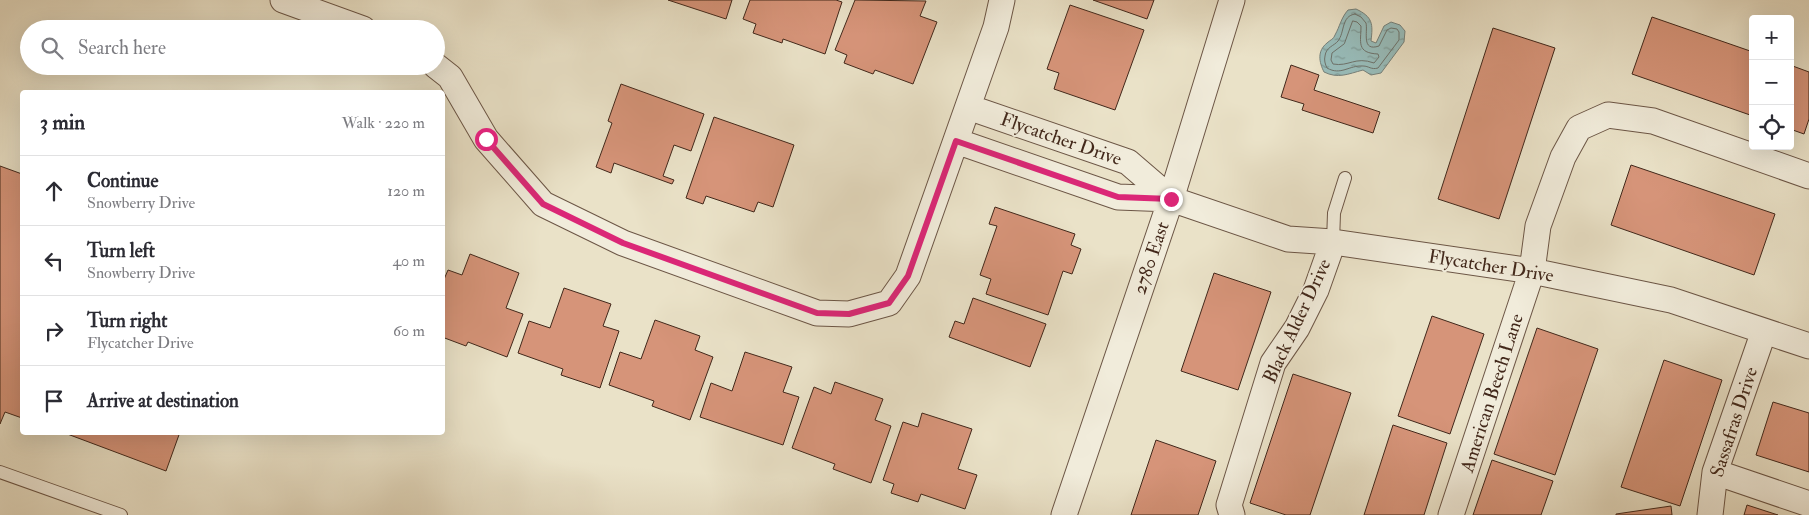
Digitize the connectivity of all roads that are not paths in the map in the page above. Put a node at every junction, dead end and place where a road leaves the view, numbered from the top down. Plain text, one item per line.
1 (283, 0) edge
2 (1002, 0) edge
3 (1232, 0) edge
4 (338, 20) edge
5 (445, 73) edge
6 (968, 107) junction
7 (956, 141) junction
8 (1809, 176) edge
9 (1345, 178) dead end
10 (1171, 199) junction
11 (1333, 242) junction
12 (1532, 272) junction
13 (1764, 331) junction
14 (1809, 346) edge
15 (0, 472) edge
16 (1715, 472) junction
17 (1809, 504) edge
18 (121, 515) edge
19 (1064, 515) edge
20 (1232, 515) edge
21 (1451, 515) edge
22 (1710, 515) edge

1 - 4 street
2 - 6 street
3 - 10 street, 2780 East
5 - 7 street
6 - 7 street
6 - 10 street, Flycatcher Drive
7 - 10 street, Flycatcher Drive
8 - 12 street, American Beech Lane
9 - 11 lane
10 - 11 street, Flycatcher Drive
10 - 19 street, 2780 East
11 - 12 street, Flycatcher Drive
11 - 20 street, Black Alder Drive
12 - 13 street, Flycatcher Drive
12 - 21 street, American Beech Lane
13 - 14 street, Flycatcher Drive
13 - 16 street, Sassafras Drive
15 - 18 lane
16 - 17 street
16 - 22 street, Sassafras Drive

